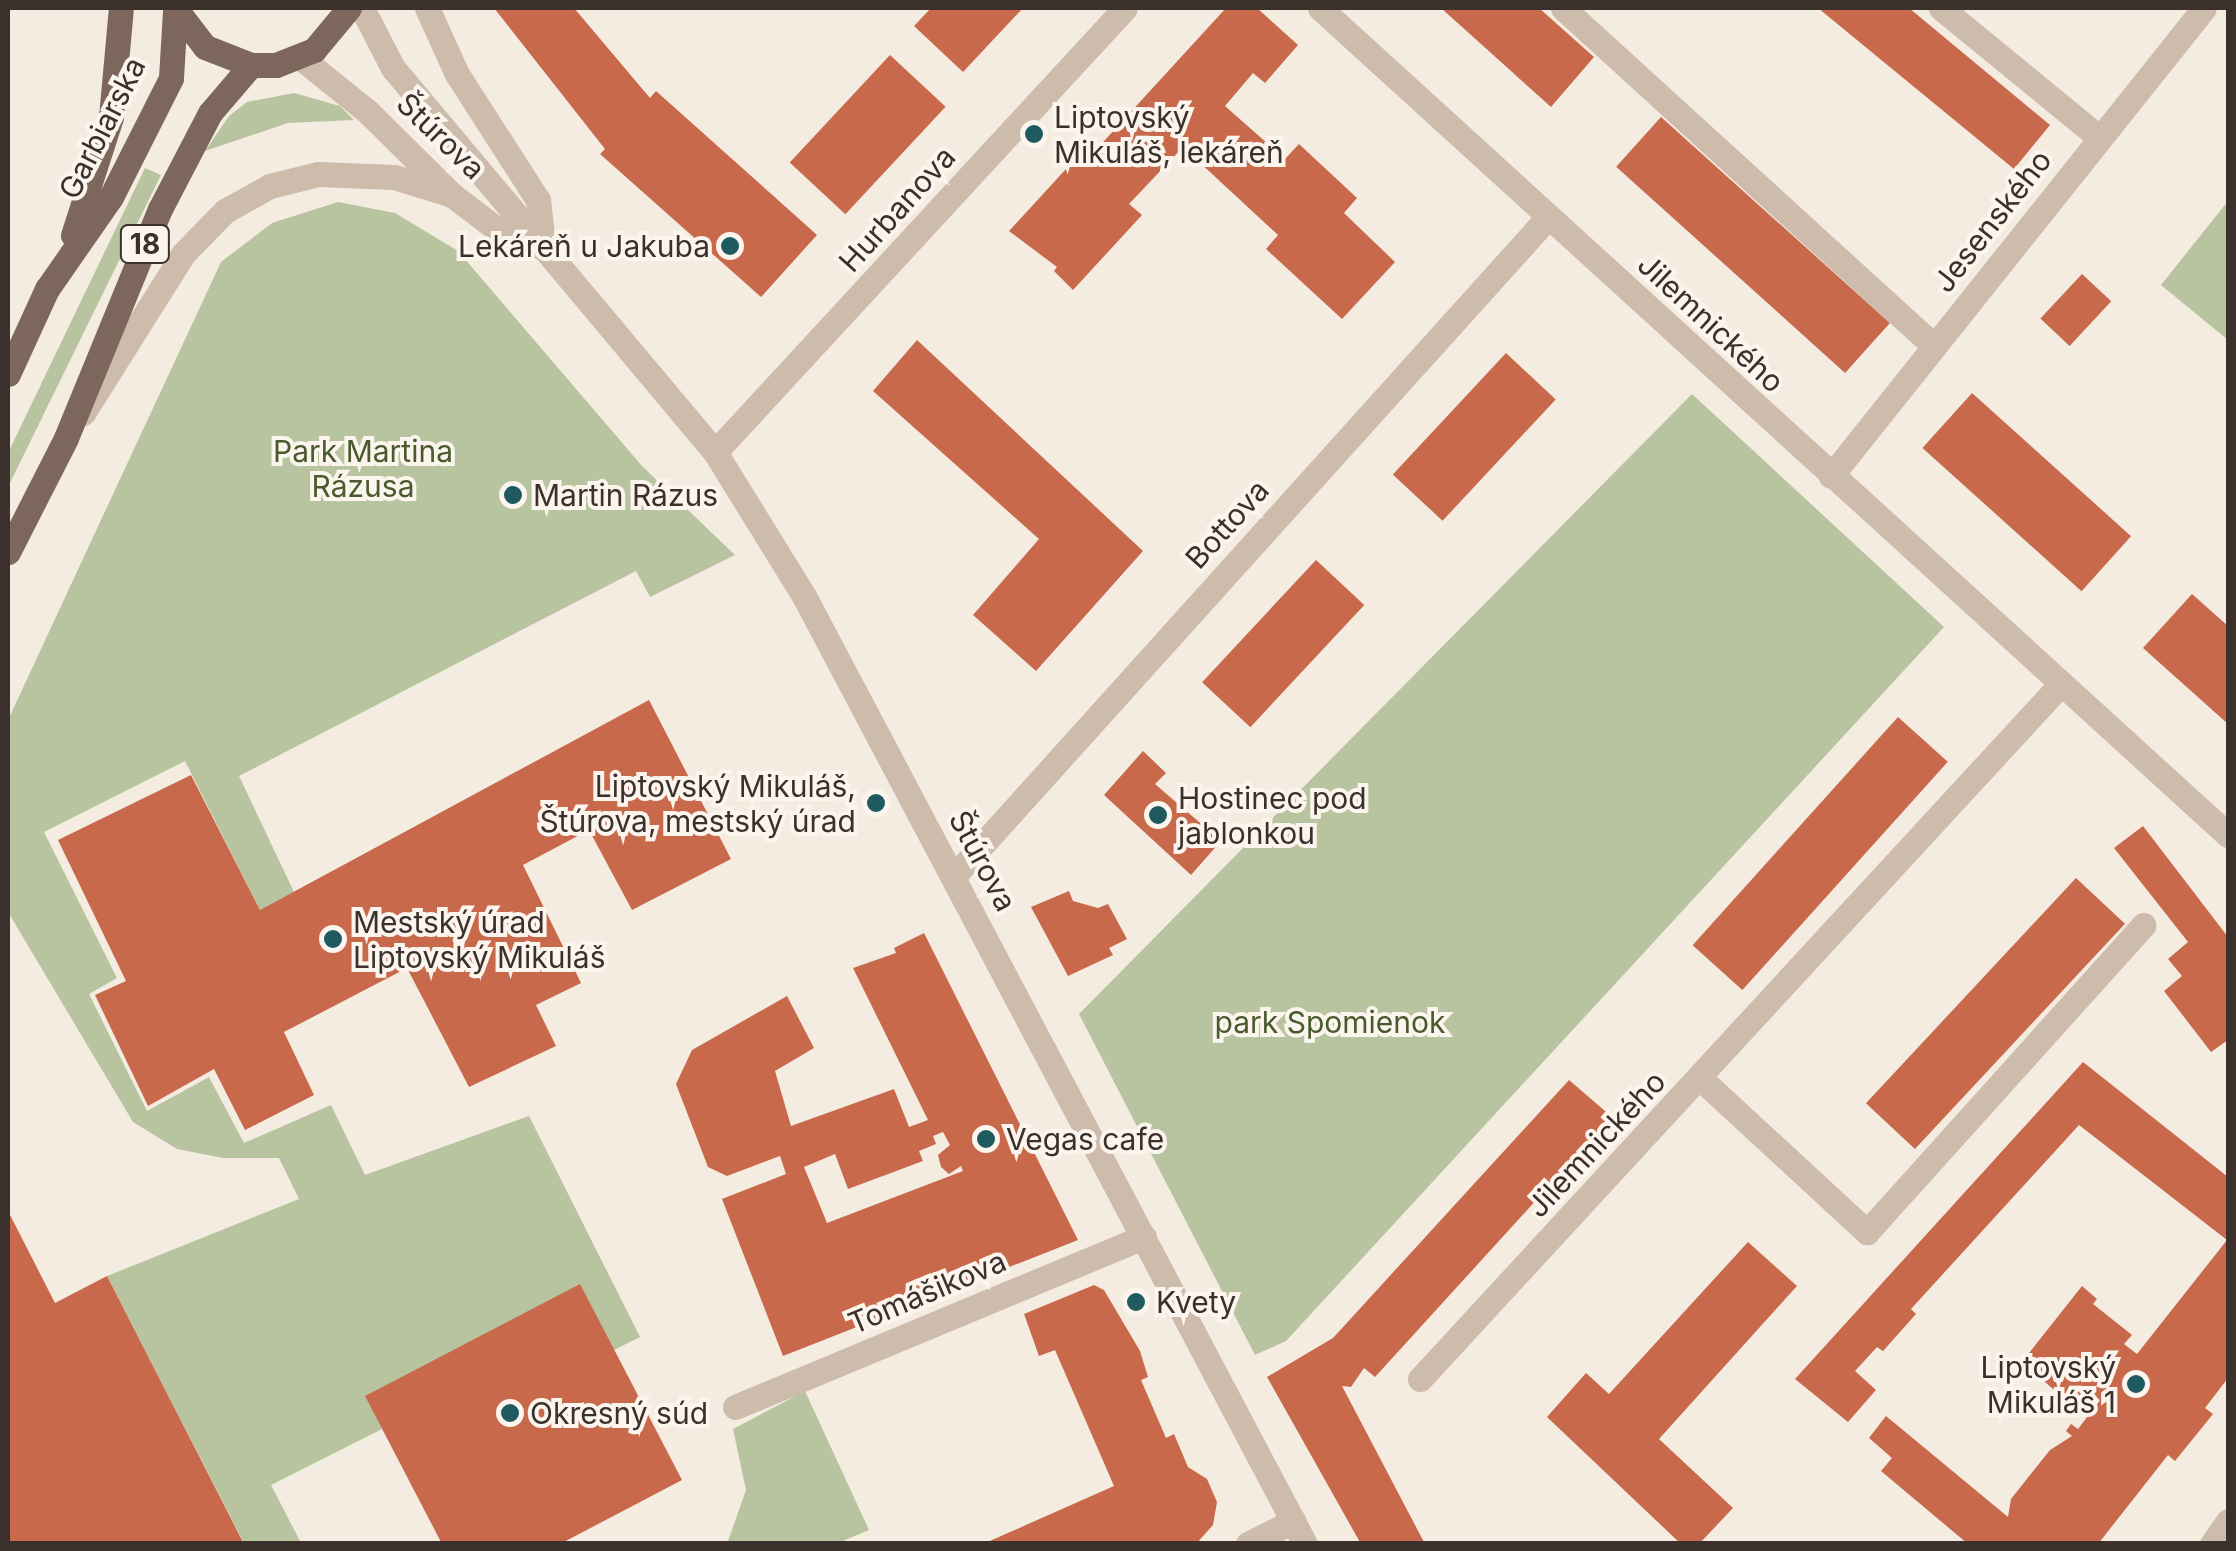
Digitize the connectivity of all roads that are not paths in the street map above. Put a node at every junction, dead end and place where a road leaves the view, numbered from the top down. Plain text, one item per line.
1 (120, 8) edge
2 (349, 8) edge
3 (362, 8) edge
4 (426, 8) edge
5 (1125, 8) edge
6 (1320, 8) edge
7 (1563, 8) edge
8 (1942, 8) edge
9 (2204, 8) edge
10 (175, 9) edge
11 (301, 58) junction
12 (251, 65) junction
13 (2100, 138) junction
14 (452, 195) junction
15 (1548, 216) junction
16 (544, 248) junction
17 (67, 254) junction
18 (1934, 346) junction
19 (8, 374) edge
20 (66, 438) junction
21 (714, 452) junction
22 (1830, 476) junction
23 (8, 552) edge
24 (2059, 686) junction
25 (2228, 835) edge
26 (955, 875) junction
27 (2143, 925) dead end
28 (1701, 1079) junction
29 (1144, 1237) junction
30 (1420, 1379) dead end
31 (734, 1406) dead end
32 (2228, 1522) edge
33 (1299, 1532) edge
34 (1248, 1544) edge
35 (2212, 1544) edge

1 - 17 main road
2 - 11 main road
3 - 16 street, Štúrova
4 - 16 street
5 - 21 street, Hurbanova
6 - 15 street, Jilemnického
7 - 18 street
8 - 13 street
9 - 13 street, Jesenského
10 - 12 main road, 18
10 - 17 main road, Garbiarska / 18
11 - 12 main road, 18
11 - 14 street, Štúrova
12 - 20 main road, 18
13 - 18 street, Jesenského
14 - 16 street, Štúrova
14 - 20 street
15 - 22 street, Jilemnického
15 - 26 street, Bottova
16 - 21 street, Štúrova
17 - 19 main road, Garbiarska / 18
18 - 22 street, Jesenského
20 - 23 main road, 18
21 - 26 street, Štúrova
22 - 24 street, Jilemnického
24 - 25 street, Jilemnického
24 - 28 street, Jilemnického
26 - 29 street, Štúrova
27 - 28 street
28 - 30 street, Jilemnického
29 - 31 street, Tomášikova
29 - 33 street, Štúrova
32 - 35 street
33 - 34 street

